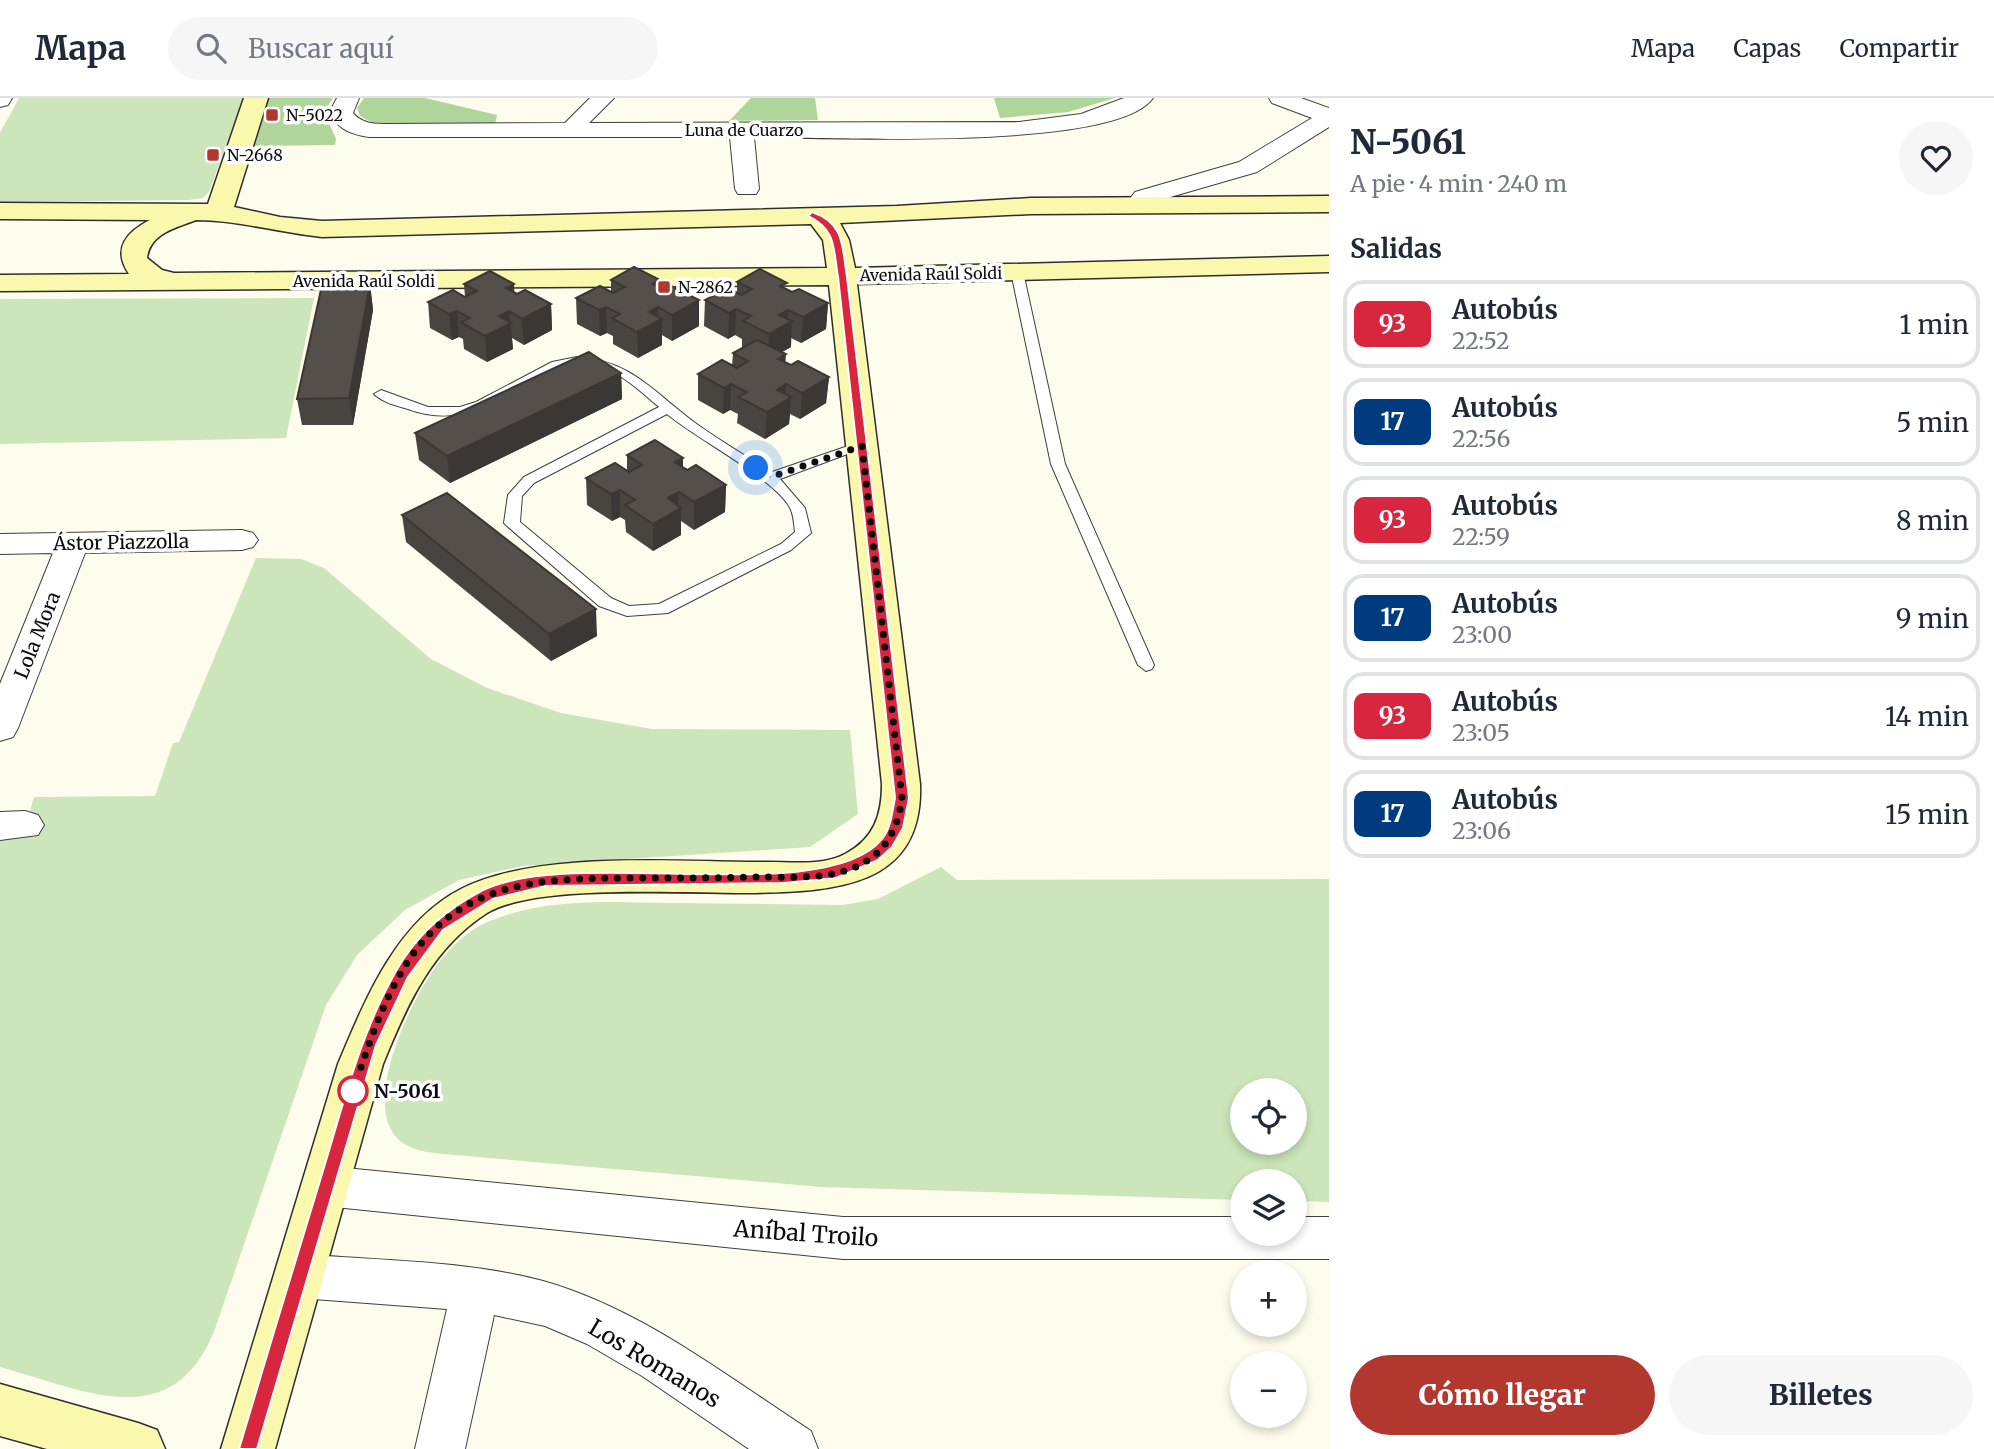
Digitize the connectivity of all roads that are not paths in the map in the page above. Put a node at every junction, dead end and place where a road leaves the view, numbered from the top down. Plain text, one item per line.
1 (256, 98) edge
2 (603, 98) edge
3 (1142, 98) edge
4 (1280, 98) edge
5 (345, 108) edge
6 (1329, 117) edge
7 (741, 130) junction
8 (572, 131) junction
9 (747, 189) dead end
10 (1329, 204) edge
11 (1137, 206) junction
12 (0, 211) edge
13 (214, 212) junction
14 (812, 214) junction
15 (257, 221) junction
16 (1329, 264) edge
17 (1017, 272) junction
18 (842, 277) junction
19 (186, 282) junction
20 (0, 283) edge
21 (381, 394) dead end
22 (668, 408) junction
23 (862, 446) junction
24 (771, 477) junction
25 (242, 540) dead end
26 (73, 542) junction
27 (0, 544) edge
28 (1146, 665) dead end
29 (0, 728) edge
30 (325, 1186) junction
31 (1316, 1241) edge
32 (300, 1276) junction
33 (475, 1292) junction
34 (0, 1410) edge
35 (138, 1449) edge
36 (248, 1449) edge
37 (440, 1449) edge
38 (793, 1449) edge

1 - 13 main road
2 - 8 street
3 - 7 street, Luna de Cuarzo
4 - 6 street
5 - 8 street, Luna de Cuarzo
6 - 11 street
7 - 8 street, Luna de Cuarzo
7 - 9 street
10 - 11 main road, Avenida Raúl Soldi
11 - 14 main road, Avenida Raúl Soldi
12 - 13 main road, Avenida Raúl Soldi
13 - 15 main road, Avenida Raúl Soldi
13 - 19 main road, Avenida Raúl Soldi
14 - 15 main road, Avenida Raúl Soldi
14 - 18 main road
15 - 19 main road, Avenida Raúl Soldi
16 - 17 main road, Avenida Raúl Soldi
17 - 18 main road, Avenida Raúl Soldi
17 - 28 lane
18 - 19 main road, Avenida Raúl Soldi
18 - 23 main road
19 - 20 main road, Avenida Raúl Soldi
21 - 22 lane
22 - 24 lane
22 - 24 lane
23 - 24 lane
23 - 30 main road
25 - 26 street, Ástor Piazzolla
26 - 27 street, Ástor Piazzolla
26 - 29 street, Lola Mora
30 - 31 street, Aníbal Troilo
30 - 32 main road
32 - 33 street, Los Romanos
32 - 36 main road
33 - 37 street
33 - 38 street, Los Romanos
34 - 35 main road

